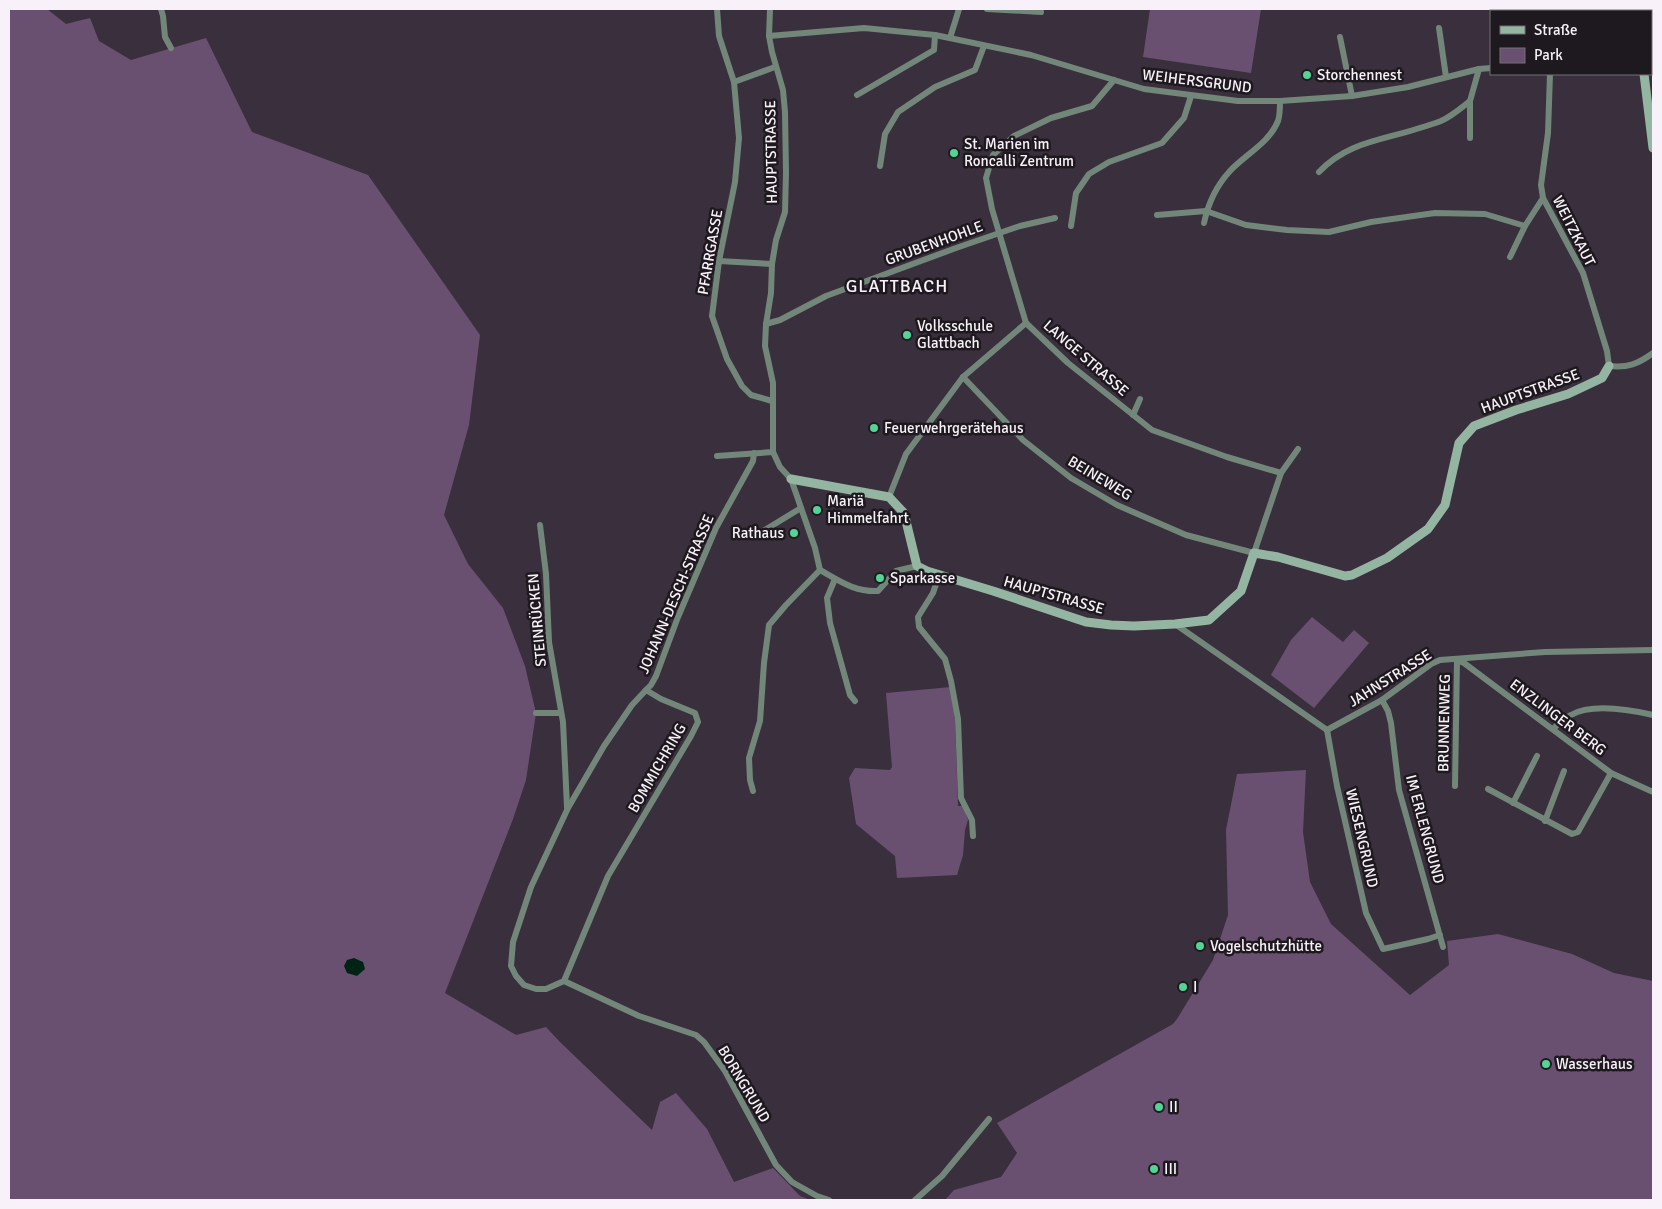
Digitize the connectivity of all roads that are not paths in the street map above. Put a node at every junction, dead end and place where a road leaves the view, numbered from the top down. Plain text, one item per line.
1 (161, 9) edge
2 (717, 9) edge
3 (770, 9) edge
4 (959, 9) edge
5 (987, 9) edge
6 (1041, 12) dead end
7 (1439, 28) dead end
8 (935, 35) junction
9 (769, 36) junction
10 (950, 38) junction
11 (1340, 38) dead end
12 (984, 46) junction
13 (171, 48) dead end
14 (776, 67) junction
15 (1490, 68) edge
16 (1479, 69) junction
17 (1550, 75) edge
18 (1644, 75) edge
19 (1446, 76) junction
20 (1114, 80) junction
21 (734, 82) junction
22 (857, 95) dead end
23 (1191, 96) junction
24 (1352, 96) junction
25 (1280, 101) junction
26 (1470, 102) junction
27 (1470, 138) dead end
28 (1653, 148) edge
29 (880, 166) dead end
30 (1319, 172) dead end
31 (1543, 198) junction
32 (1206, 211) junction
33 (1157, 215) dead end
34 (1055, 218) dead end
35 (1204, 223) dead end
36 (1071, 226) dead end
37 (1525, 226) junction
38 (1000, 232) junction
39 (1510, 257) dead end
40 (719, 261) junction
41 (772, 264) junction
42 (1026, 323) junction
43 (766, 324) junction
44 (1653, 353) edge
45 (1609, 366) junction
46 (963, 377) junction
47 (1140, 399) dead end
48 (772, 401) junction
49 (1133, 414) junction
50 (1298, 449) dead end
51 (774, 452) junction
52 (754, 453) junction
53 (717, 456) dead end
54 (1281, 473) junction
55 (791, 480) junction
56 (889, 497) junction
57 (801, 508) junction
58 (540, 524) dead end
59 (755, 536) dead end
60 (1254, 553) junction
61 (918, 566) junction
62 (820, 570) junction
63 (939, 575) junction
64 (835, 579) junction
65 (1175, 624) junction
66 (1653, 650) edge
67 (1450, 659) junction
68 (1457, 660) junction
69 (646, 690) junction
70 (1382, 700) junction
71 (855, 701) dead end
72 (536, 713) dead end
73 (562, 713) junction
74 (1653, 715) edge
75 (1553, 729) junction
76 (1327, 730) junction
77 (1536, 756) dead end
78 (1564, 772) dead end
79 (1611, 773) junction
80 (1455, 786) dead end
81 (1488, 789) dead end
82 (753, 791) dead end
83 (1653, 792) edge
84 (1513, 803) junction
85 (568, 808) junction
86 (1545, 820) junction
87 (973, 836) dead end
88 (1440, 935) junction
89 (1443, 947) dead end
90 (564, 980) junction
91 (989, 1119) dead end
92 (829, 1200) edge
93 (915, 1200) edge

1 - 13 street
2 - 21 street, PFARRGASSE
3 - 9 street, HAUPTSTRASSE
4 - 10 street
5 - 6 street
7 - 19 street
8 - 9 street, WEIHERSGRUND
8 - 10 street, WEIHERSGRUND
8 - 22 street
9 - 14 street, HAUPTSTRASSE
10 - 12 street, WEIHERSGRUND
11 - 24 street
12 - 20 street, WEIHERSGRUND
12 - 29 street
14 - 21 street
14 - 41 street, HAUPTSTRASSE
15 - 16 street, WEIHERSGRUND
16 - 19 street, WEIHERSGRUND
16 - 26 street
17 - 31 street, WEITZKAUT
18 - 28 street
19 - 24 street, WEIHERSGRUND
20 - 23 street, WEIHERSGRUND
20 - 38 street, LANGE STRASSE
21 - 40 street, PFARRGASSE
23 - 25 street, WEIHERSGRUND
23 - 36 street
24 - 25 street, WEIHERSGRUND
25 - 32 street
26 - 27 street
26 - 30 street
31 - 37 street
31 - 45 street, WEITZKAUT
32 - 33 street
32 - 35 street
32 - 37 street
34 - 38 street
37 - 39 street
38 - 42 street, LANGE STRASSE
38 - 43 street, GRUBENHOHLE
40 - 41 street
40 - 48 street, PFARRGASSE
41 - 43 street, HAUPTSTRASSE
42 - 46 street
42 - 49 street, LANGE STRASSE
43 - 48 street, HAUPTSTRASSE
44 - 45 street
45 - 60 street, HAUPTSTRASSE
46 - 56 street
46 - 60 street, BEINEWEG
47 - 49 street, LANGE STRASSE
48 - 51 street, HAUPTSTRASSE
49 - 54 street, LANGE STRASSE
50 - 54 street
51 - 52 street
51 - 55 street, HAUPTSTRASSE
52 - 53 street
52 - 69 street, JOHANN-DESCH-STRASSE
54 - 60 street
55 - 56 street
55 - 57 street, HAUPTSTRASSE
56 - 61 street
57 - 59 street
57 - 62 street, HAUPTSTRASSE
58 - 73 street, STEINRÜCKEN
60 - 65 street, HAUPTSTRASSE
61 - 63 street, HAUPTSTRASSE
61 - 64 street
62 - 64 street
62 - 82 street
63 - 65 street, HAUPTSTRASSE
63 - 87 street
64 - 71 street
65 - 76 street
66 - 67 street, JAHNSTRASSE
67 - 68 street, ENZLINGER BERG
67 - 70 street, JAHNSTRASSE
68 - 75 street, ENZLINGER BERG
68 - 80 street, BRUNNENWEG
69 - 85 street
69 - 90 street, BOMMICHRING
70 - 76 street, JAHNSTRASSE
70 - 88 street, IM ERLENGRUND
72 - 73 street
73 - 85 street, STEINRÜCKEN
74 - 75 street
75 - 79 street, ENZLINGER BERG
76 - 88 street, WIESENGRUND
77 - 84 street
78 - 86 street
79 - 83 street, ENZLINGER BERG
79 - 86 street
81 - 84 street
84 - 86 street
85 - 90 street
88 - 89 street, IM ERLENGRUND
90 - 92 street, BORNGRUND
91 - 93 street

